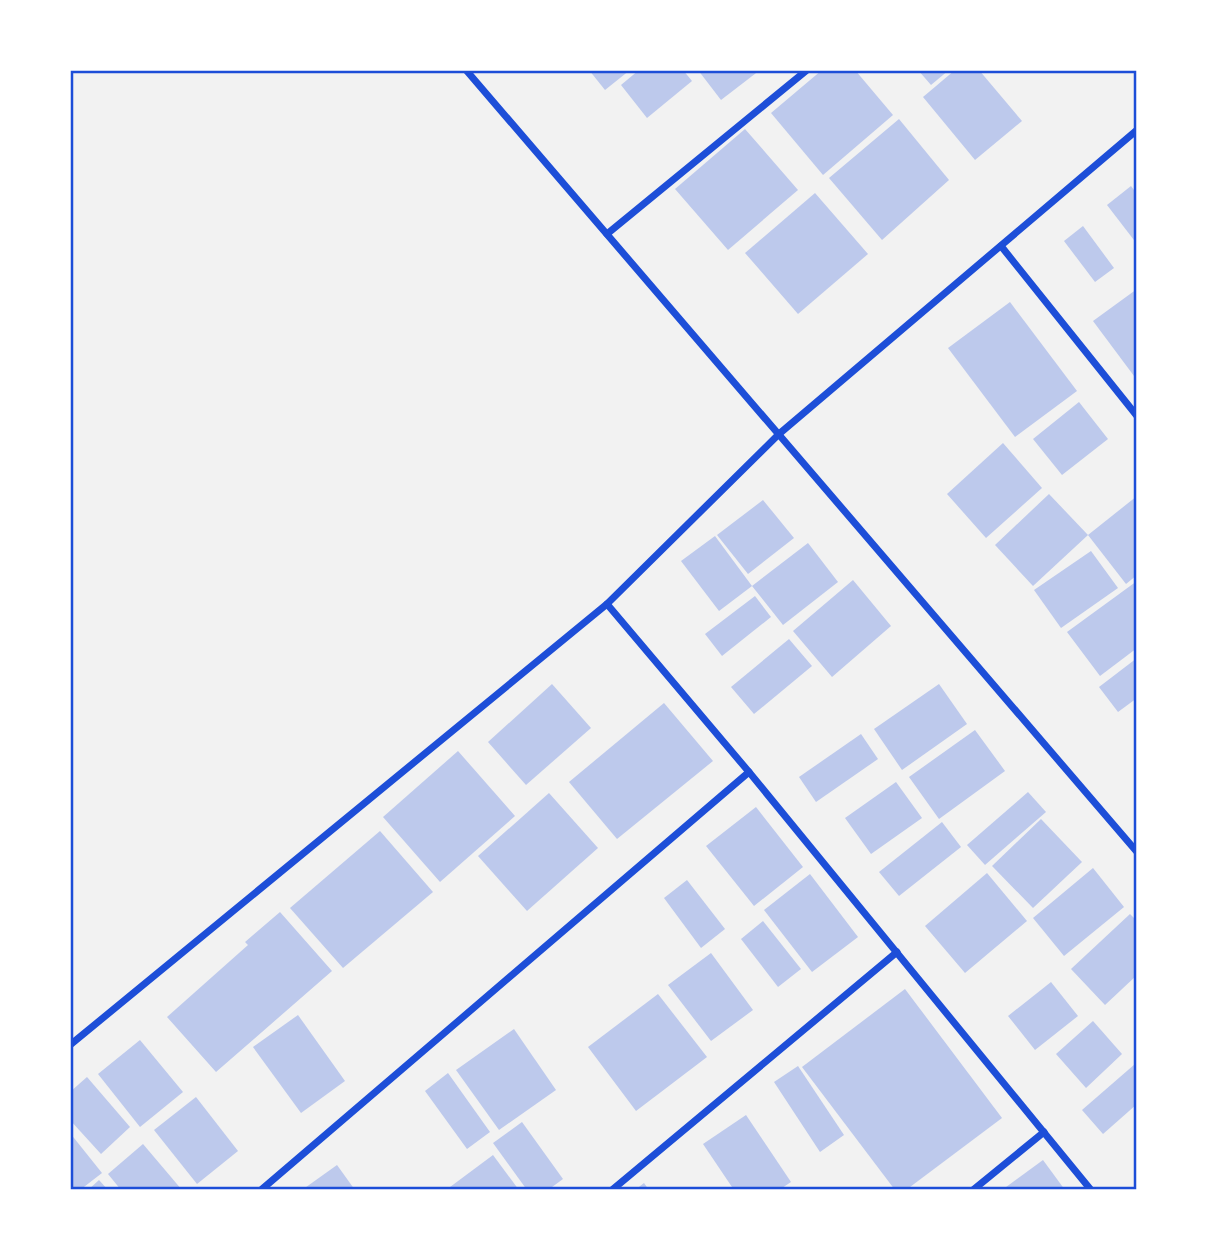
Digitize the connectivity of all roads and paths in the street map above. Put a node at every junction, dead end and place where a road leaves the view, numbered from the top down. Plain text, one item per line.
1 (466, 70) edge
2 (807, 70) edge
3 (1137, 130) edge
4 (607, 234) junction
5 (1000, 246) junction
6 (1137, 416) edge
7 (779, 434) junction
8 (607, 604) junction
9 (749, 772) junction
10 (1137, 852) edge
11 (897, 952) junction
12 (70, 1045) edge
13 (1044, 1132) junction
14 (261, 1190) edge
15 (612, 1190) edge
16 (973, 1190) edge
17 (1091, 1190) edge

1 - 4 street
2 - 4 street
3 - 5 street
4 - 7 street
5 - 6 street
5 - 7 street
7 - 8 street
7 - 10 street
8 - 9 street
8 - 12 street
9 - 11 street
9 - 14 street
11 - 13 street
11 - 15 street
13 - 16 street
13 - 17 street

